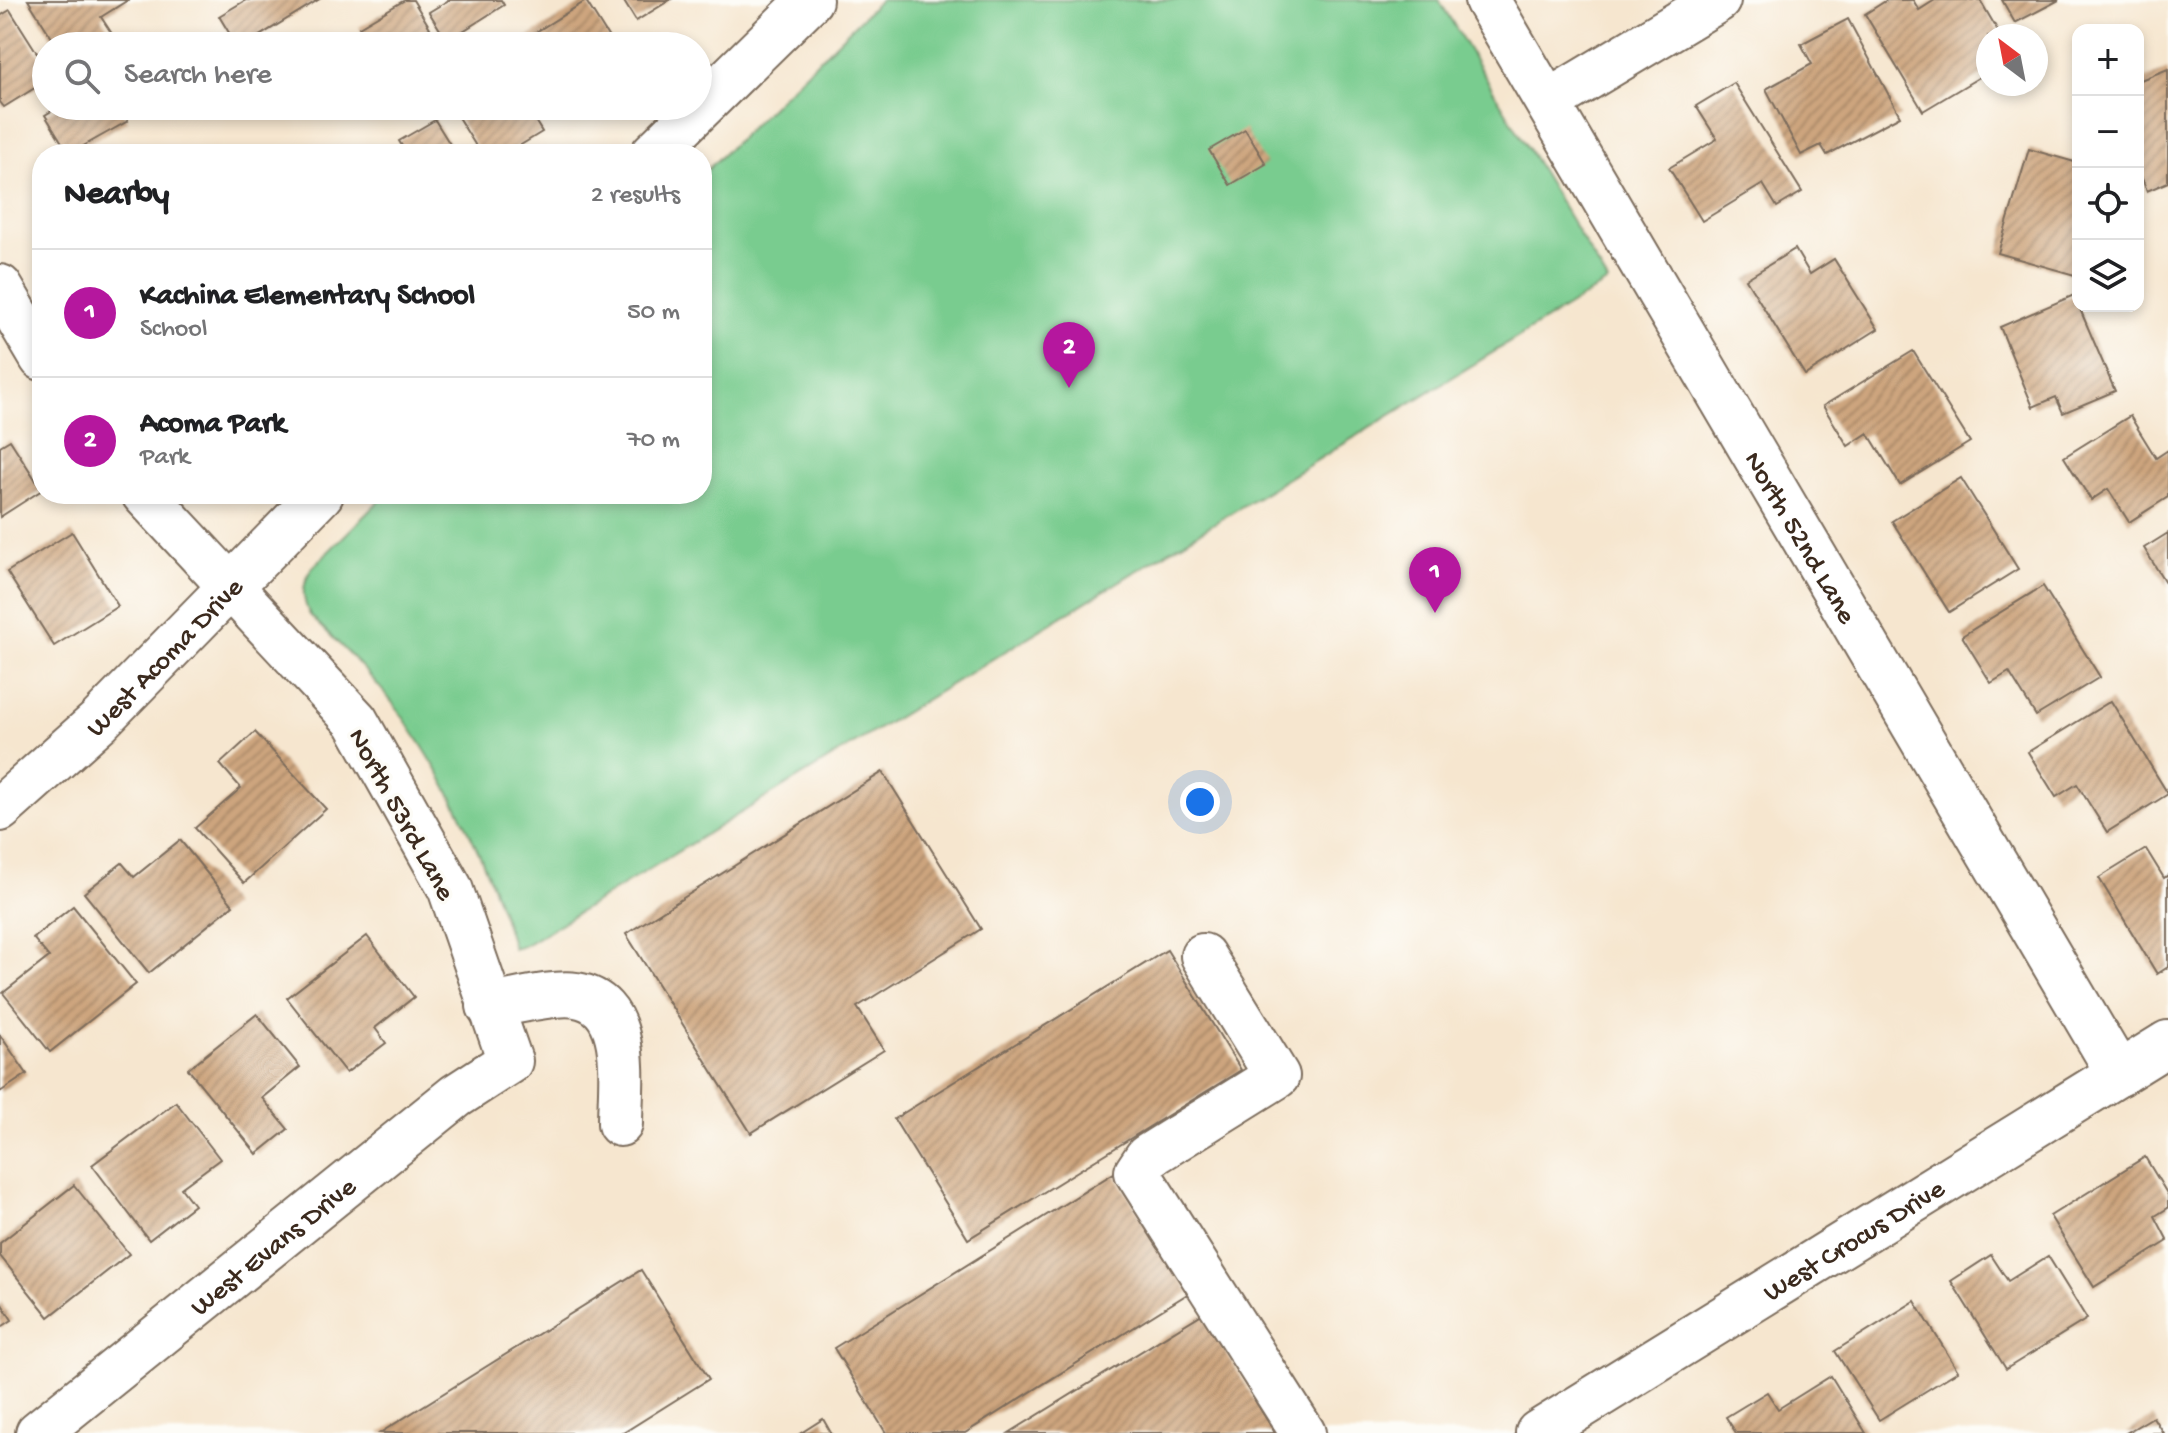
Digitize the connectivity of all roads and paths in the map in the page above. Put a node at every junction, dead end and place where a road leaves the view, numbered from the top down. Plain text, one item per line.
1 (810, 0) edge
2 (1487, 0) edge
3 (1718, 0) edge
4 (712, 96) edge
5 (1548, 102) junction
6 (688, 120) edge
7 (663, 144) edge
8 (0, 287) edge
9 (32, 341) edge
10 (153, 504) edge
11 (311, 504) edge
12 (230, 586) junction
13 (0, 809) edge
14 (1203, 956) dead end
15 (489, 1006) junction
16 (2168, 1043) edge
17 (510, 1061) joint
18 (2119, 1074) junction
19 (620, 1124) dead end
20 (38, 1433) edge
21 (1303, 1433) edge
22 (1538, 1433) edge

1 - 4 street
2 - 5 street, North 52nd Lane
3 - 5 street
5 - 18 street, North 52nd Lane
6 - 7 street
8 - 9 street
10 - 12 street, North 53rd Lane
11 - 12 street, West Acoma Drive
12 - 13 street, West Acoma Drive
12 - 15 street, North 53rd Lane
14 - 21 street
15 - 17 street, North 53rd Lane
15 - 19 street
16 - 18 street, West Crocus Drive
17 - 20 street, West Evans Drive
18 - 22 street, West Crocus Drive

